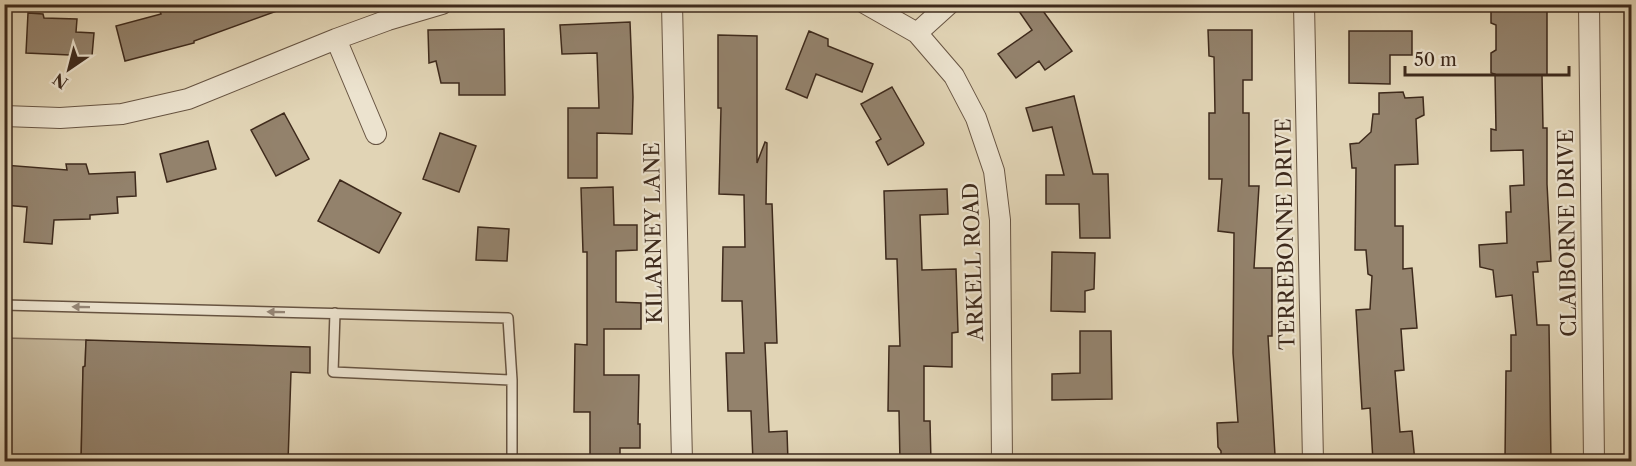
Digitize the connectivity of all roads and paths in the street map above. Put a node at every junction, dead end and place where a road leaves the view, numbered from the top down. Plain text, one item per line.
1 (442, 4) edge
2 (672, 4) edge
3 (866, 4) edge
4 (949, 4) edge
5 (1304, 4) edge
6 (1589, 4) edge
7 (917, 33) junction
8 (336, 39) junction
9 (4, 116) edge
10 (375, 134) dead end
11 (4, 305) edge
12 (335, 313) junction
13 (512, 380) junction
14 (512, 462) edge
15 (682, 462) edge
16 (1002, 462) edge
17 (1314, 462) edge
18 (1594, 462) edge

1 - 8 street
2 - 15 street, KILARNEY LANE
3 - 7 street, ARKELL ROAD
4 - 7 street
5 - 17 street, TERREBONNE DRIVE
6 - 18 street, CLAIBORNE DRIVE
7 - 16 street, ARKELL ROAD
8 - 9 street
8 - 10 street
12 -> 11 lane
12 - 13 lane
12 - 13 lane
13 - 14 lane

